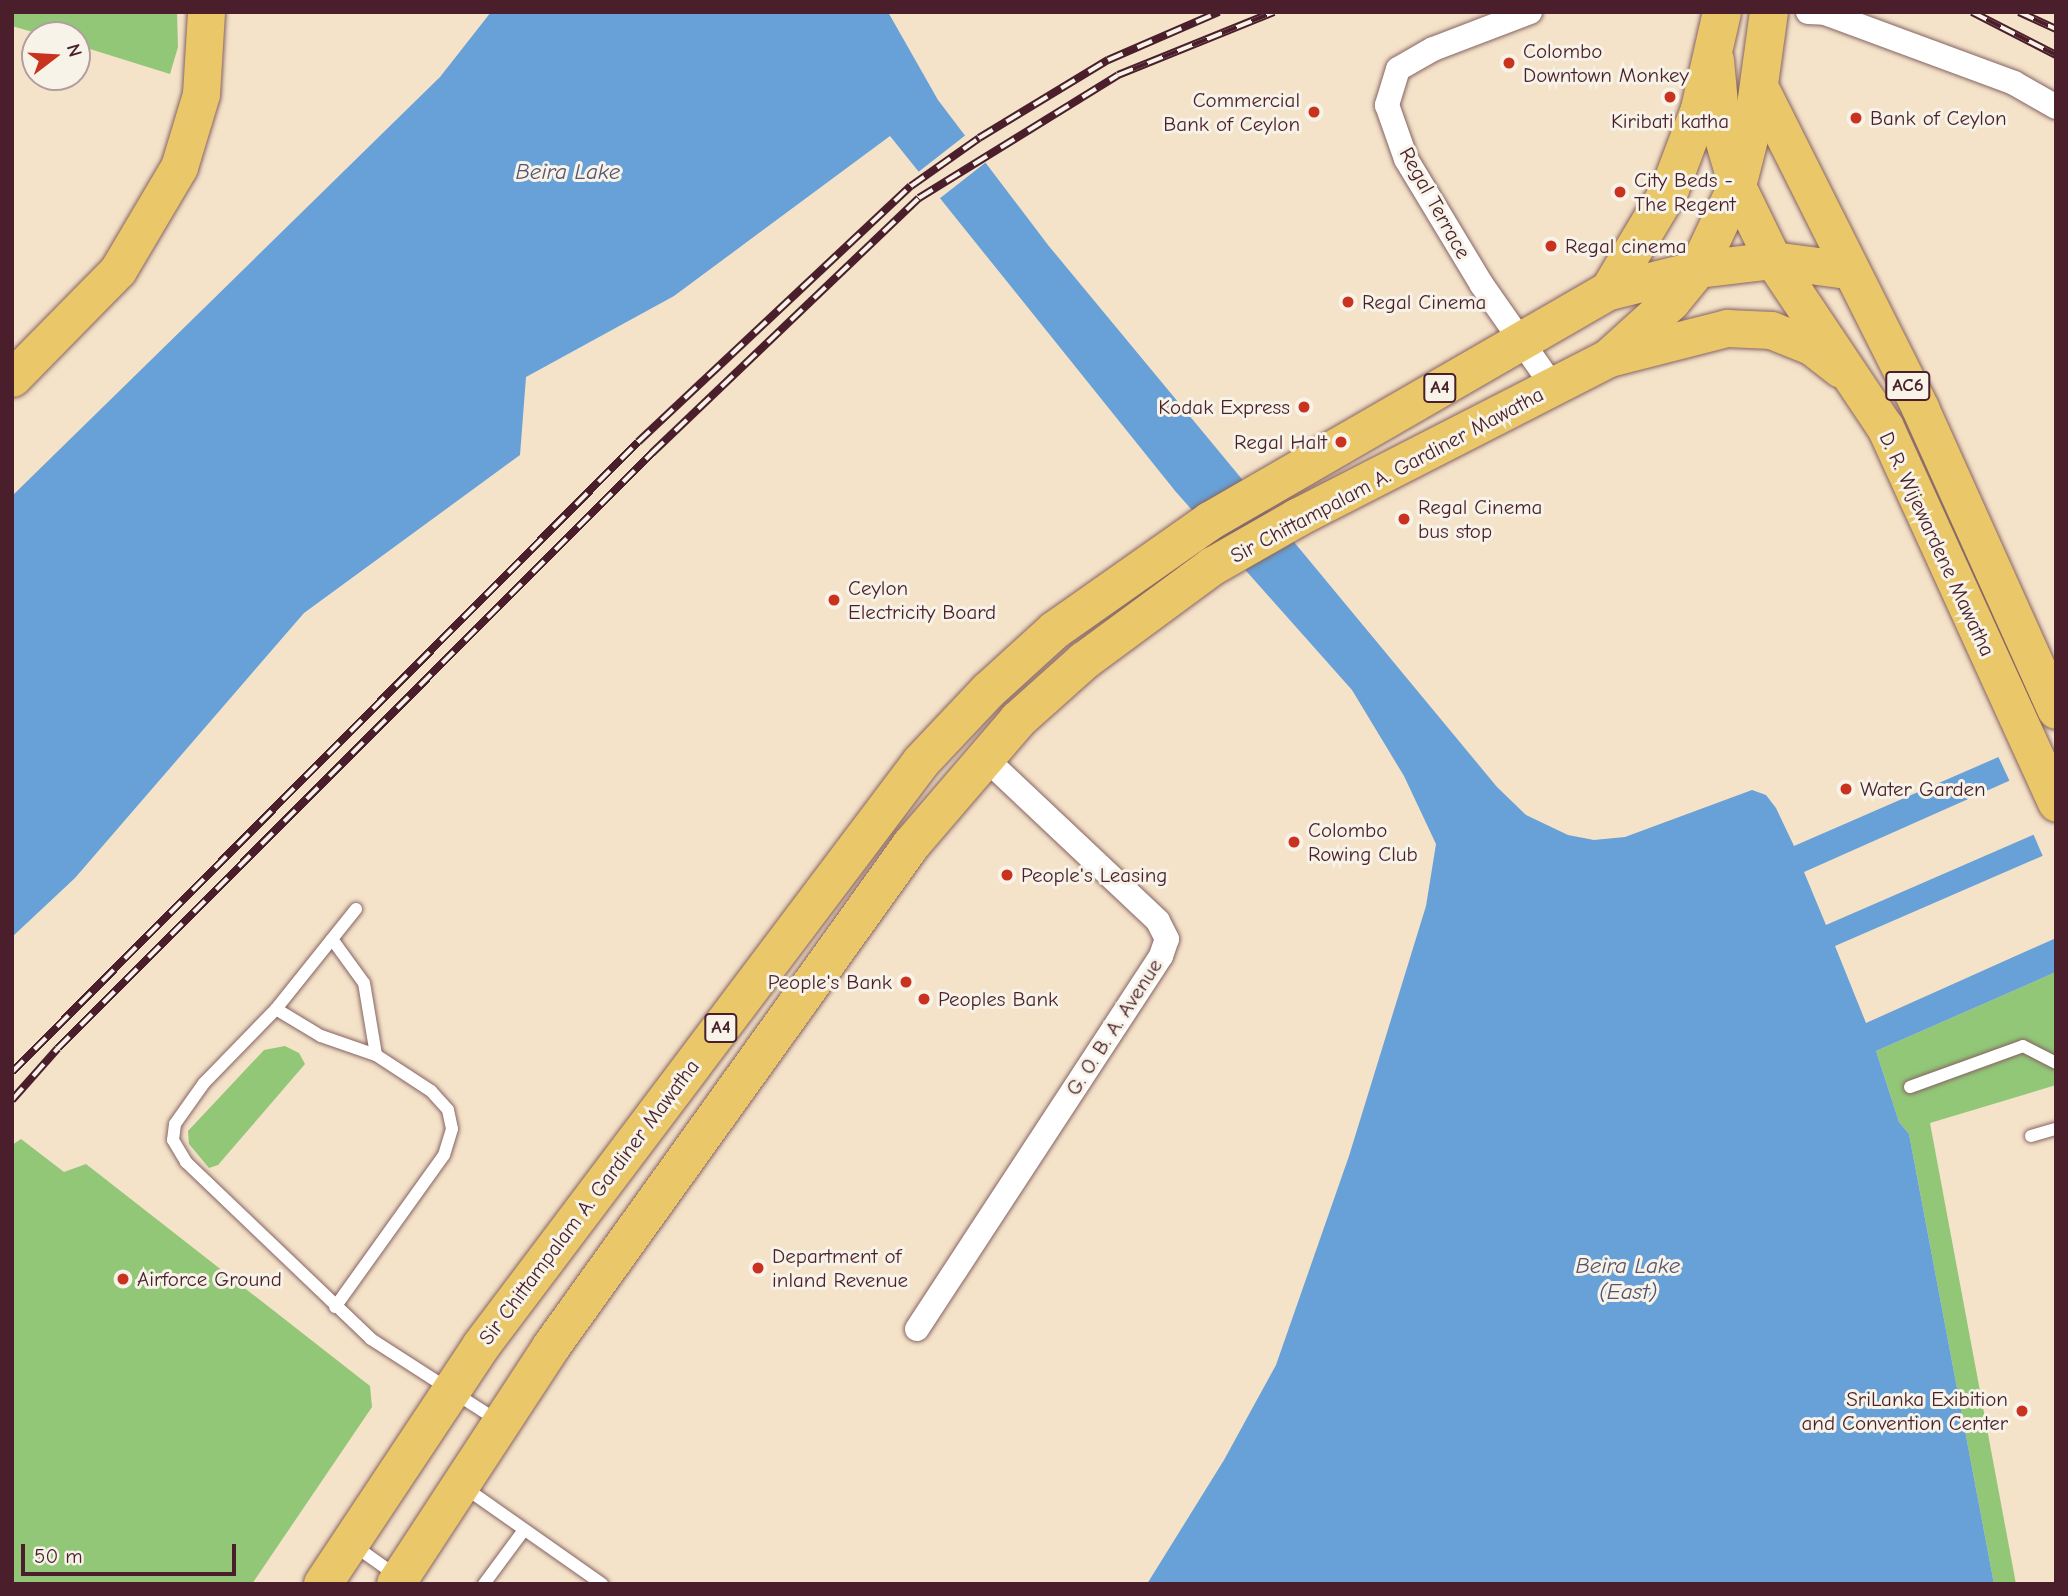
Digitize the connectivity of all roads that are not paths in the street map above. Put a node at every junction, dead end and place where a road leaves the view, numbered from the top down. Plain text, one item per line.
1 (205, 12) edge
2 (1530, 12) edge
3 (1723, 12) edge
4 (1769, 12) edge
5 (1808, 12) edge
6 (1714, 51) junction
7 (1762, 70) junction
8 (2056, 107) edge
9 (1737, 186) junction
10 (1773, 260) junction
11 (1698, 269) junction
12 (1848, 270) junction
13 (1609, 291) junction
14 (1521, 344) junction
15 (1609, 358) junction
16 (12, 378) edge
17 (1857, 383) junction
18 (1554, 388) junction
19 (2051, 699) edge
20 (984, 757) junction
21 (2056, 803) edge
22 (356, 909) dead end
23 (332, 939) junction
24 (276, 1009) junction
25 (376, 1055) junction
26 (2056, 1063) edge
27 (1910, 1087) dead end
28 (2056, 1129) edge
29 (2031, 1136) dead end
30 (335, 1307) junction
31 (917, 1329) dead end
32 (449, 1392) junction
33 (502, 1423) junction
34 (461, 1485) junction
35 (524, 1530) junction
36 (349, 1542) junction
37 (401, 1582) edge
38 (323, 1584) edge
39 (484, 1584) edge
40 (602, 1584) edge

1 - 16 main road
2 - 14 street, Regal Terrace
3 - 6 highway
4 - 7 highway, Sir Chittampalam A. Gardiner Mawatha
5 - 8 street
6 - 9 main road, D. R. Wijewardene Mawatha
6 - 13 highway
7 - 9 highway, Sir Chittampalam A. Gardiner Mawatha
7 - 12 main road, D. R. Wijewardene Mawatha / AC6
9 - 10 main road, D. R. Wijewardene Mawatha / AC6
9 - 11 highway, Sir Chittampalam A. Gardiner Mawatha
10 - 11 main road
10 - 12 main road
10 - 17 main road, D. R. Wijewardene Mawatha / AC6
11 - 13 main road
11 - 15 highway, Sir Chittampalam A. Gardiner Mawatha
12 - 19 main road, D. R. Wijewardene Mawatha / AC6
13 - 14 highway, Sir Chittampalam A. Gardiner Mawatha / A4
14 - 18 street
14 - 32 highway, Sir Chittampalam A. Gardiner Mawatha / A4
15 - 17 main road
15 - 18 highway, Sir Chittampalam A. Gardiner Mawatha / A4
17 - 21 main road, D. R. Wijewardene Mawatha / AC6
18 - 20 highway, Sir Chittampalam A. Gardiner Mawatha / A4
20 - 31 street, G. O. B. A. Avenue
20 - 33 highway, Sir Chittampalam A. Gardiner Mawatha / A4
22 - 23 lane
23 - 24 lane
23 - 25 lane
24 - 25 lane
24 - 30 lane
25 - 30 lane
26 - 27 lane
28 - 29 lane
30 - 32 lane
32 - 33 lane
32 - 36 highway, Sir Chittampalam A. Gardiner Mawatha / A4
33 - 34 highway, Sir Chittampalam A. Gardiner Mawatha / A4
34 - 35 lane
34 - 37 highway, Sir Chittampalam A. Gardiner Mawatha / A4
35 - 39 lane
35 - 40 lane
36 - 37 lane
36 - 38 highway, Sir Chittampalam A. Gardiner Mawatha / A4

